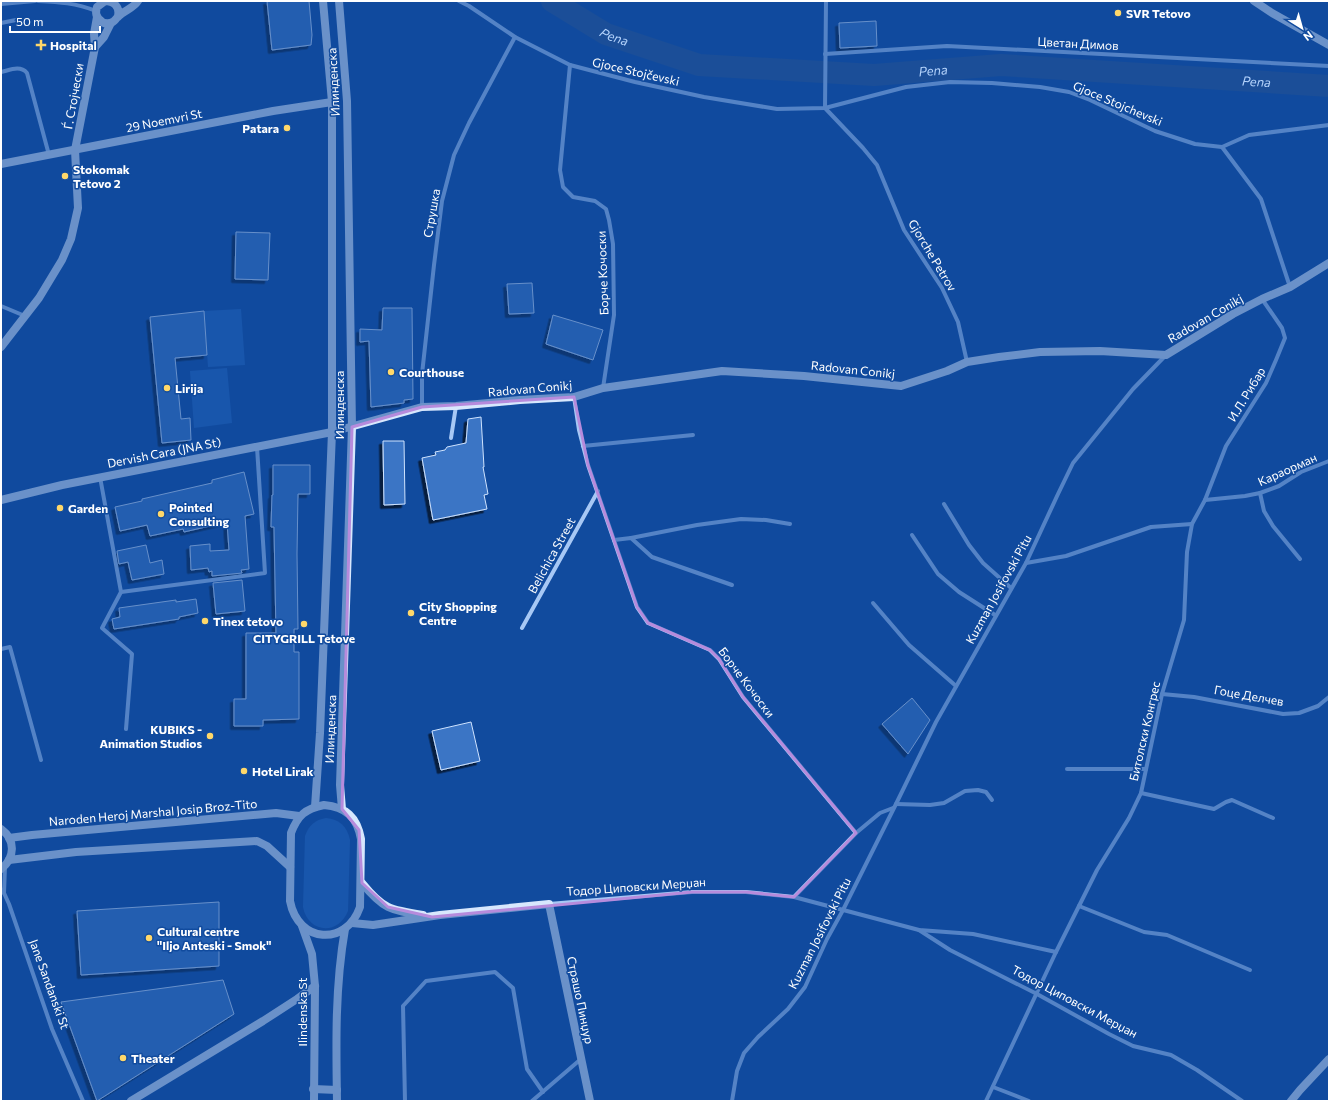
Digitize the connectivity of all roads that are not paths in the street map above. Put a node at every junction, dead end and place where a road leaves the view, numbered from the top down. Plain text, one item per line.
1 (35, 1) edge
2 (38, 1) edge
3 (138, 1) edge
4 (323, 1) edge
5 (339, 1) edge
6 (459, 1) edge
7 (826, 1) edge
8 (1254, 1) edge
9 (101, 2) edge
10 (118, 2) edge
11 (1, 4) edge
12 (97, 14) junction
13 (118, 16) junction
14 (16, 20) dead end
15 (1, 23) edge
16 (111, 23) junction
17 (515, 37) junction
18 (1329, 45) edge
19 (94, 47) junction
20 (825, 54) junction
21 (570, 65) junction
22 (1329, 66) edge
23 (1, 72) edge
24 (332, 102) junction
25 (825, 108) junction
26 (1329, 125) edge
27 (1222, 147) junction
28 (75, 150) junction
29 (49, 155) junction
30 (1, 164) edge
31 (1329, 263) edge
32 (1290, 287) junction
33 (1262, 299) junction
34 (1, 306) edge
35 (26, 316) junction
36 (1, 347) edge
37 (1166, 355) junction
38 (967, 362) junction
39 (603, 388) junction
40 (574, 397) junction
41 (456, 406) junction
42 (422, 407) junction
43 (352, 427) junction
44 (332, 432) junction
45 (693, 435) dead end
46 (451, 438) dead end
47 (257, 446) junction
48 (583, 446) junction
49 (1329, 461) edge
50 (100, 477) junction
51 (598, 491) junction
52 (1260, 493) junction
53 (1, 500) edge
54 (1205, 500) junction
55 (944, 504) dead end
56 (790, 524) dead end
57 (1192, 524) junction
58 (912, 535) dead end
59 (630, 538) junction
60 (614, 540) junction
61 (1300, 559) dead end
62 (1026, 563) junction
63 (732, 585) dead end
64 (1011, 588) junction
65 (121, 592) junction
66 (873, 603) dead end
67 (995, 615) junction
68 (522, 628) dead end
69 (1, 649) edge
70 (956, 686) junction
71 (1162, 694) junction
72 (1329, 698) edge
73 (126, 729) dead end
74 (41, 760) dead end
75 (1067, 769) dead end
76 (1146, 770) junction
77 (1141, 793) junction
78 (992, 800) dead end
79 (895, 806) junction
80 (315, 807) junction
81 (342, 809) junction
82 (299, 816) junction
83 (1273, 818) dead end
84 (1, 829) edge
85 (856, 833) junction
86 (10, 838) junction
87 (5, 865) edge
88 (290, 867) junction
89 (362, 883) junction
90 (3, 891) edge
91 (794, 897) junction
92 (549, 904) junction
93 (1079, 906) junction
94 (843, 910) junction
95 (432, 917) junction
96 (352, 923) junction
97 (302, 926) junction
98 (345, 929) junction
99 (919, 930) junction
100 (1056, 952) junction
101 (1250, 970) dead end
102 (315, 986) junction
103 (1037, 994) junction
104 (581, 1059) junction
105 (1328, 1061) edge
106 (994, 1087) junction
107 (313, 1089) junction
108 (337, 1090) junction
109 (543, 1092) junction
110 (83, 1101) edge
111 (132, 1101) edge
112 (314, 1101) edge
113 (337, 1101) edge
114 (405, 1101) edge
115 (532, 1101) edge
116 (590, 1101) edge
117 (732, 1101) edge
118 (986, 1101) edge
119 (1029, 1101) edge
120 (1242, 1101) edge
121 (1292, 1101) edge

1 - 11 street
2 - 12 street
3 - 13 street
4 - 24 street, Илинденска
5 - 43 street, Илинденска
6 - 17 street, Gjoce Stojčevski
7 - 20 street
8 - 18 street
9 - 10 street
9 - 12 street
10 - 13 street
12 - 16 street
12 - 19 street, Ѓ. Стојчески
13 - 16 street
14 - 15 street
16 - 19 street, Ѓ. Стојчески
17 - 21 street, Gjoce Stojčevski
17 - 42 street, Струшка
19 - 28 street, Ѓ. Стојчески
20 - 22 street, Цветан Димов
20 - 25 street
21 - 25 street, Gjoce Stojčevski
21 - 39 street, Борче Кочоски
23 - 29 street
24 - 28 street, 29 Noemvri St
24 - 44 street, Илинденска
25 - 27 street, Gjoce Stojchevski
25 - 38 street, Gjorche Petrov
26 - 27 street
27 - 32 street
28 - 29 street, 29 Noemvri St
28 - 35 street
29 - 30 street, 29 Noemvri St
31 - 32 street, Radovan Conikj
32 - 33 street, Radovan Conikj
33 - 37 street, Radovan Conikj
33 - 54 street, И.Л. Рибар
34 - 35 street
35 - 36 street
37 - 38 street, Radovan Conikj
37 - 62 street, Kuzman Josifovski Pitu
38 - 39 street, Radovan Conikj
39 - 40 street, Radovan Conikj
40 - 41 street, Radovan Conikj
40 - 48 street, Борче Кочоски
41 - 42 street, Radovan Conikj
41 - 46 street
42 - 43 street, Radovan Conikj
43 - 44 street, Radovan Conikj
43 - 81 street, Илинденска
44 - 47 street, Dervish Cara (JNA St)
44 - 80 street, Илинденска
45 - 48 street
47 - 50 street, Dervish Cara (JNA St)
47 - 65 street
48 - 51 street, Борче Кочоски
49 - 52 street, Караорман
50 - 53 street, Dervish Cara (JNA St)
50 - 65 street
51 - 60 street, Борче Кочоски
51 - 68 street, Belichica Street
52 - 54 street, Караорман
52 - 61 street
54 - 57 street, Битолски Конгрес
55 - 64 street
56 - 59 street
57 - 62 street
57 - 71 street, Битолски Конгрес
58 - 67 street
59 - 60 street
59 - 63 street
60 - 85 street, Борче Кочоски
62 - 64 street, Kuzman Josifovski Pitu
64 - 67 street, Kuzman Josifovski Pitu
65 - 73 street
66 - 70 street
67 - 70 street, Kuzman Josifovski Pitu
69 - 74 street
70 - 79 street, Kuzman Josifovski Pitu
71 - 72 street, Гоце Делчев
71 - 76 street, Битолски Конгрес
75 - 76 street
76 - 77 street, Битолски Конгрес
77 - 83 street
77 - 93 street, Битолски Конгрес
78 - 79 street
79 - 85 street
79 - 94 street, Kuzman Josifovski Pitu
80 - 81 street
80 - 82 street
81 - 89 street
82 - 86 street, Naroden Heroj Marshal Josip Broz-Tito
82 - 88 street
84 - 86 street
85 - 91 street
86 - 87 street
87 - 88 street
87 - 90 street
88 - 97 street
89 - 95 street
89 - 96 street
90 - 110 street, Jane Sandanski St
91 - 92 street, Тодор Циповски Мерџан
91 - 94 street, Тодор Циповски Мерџан
92 - 95 street, Тодор Циповски Мерџан
92 - 104 street, Страшо Пинџур
93 - 100 street, Битолски Конгрес
93 - 101 street
94 - 99 street, Тодор Циповски Мерџан
94 - 117 street, Kuzman Josifovski Pitu
95 - 96 street, Тодор Циповски Мерџан
96 - 98 street
97 - 98 street
97 - 102 street, Ilindenska St
98 - 108 street
99 - 100 street, Тодор Циповски Мерџан
99 - 103 street, Тодор Циповски Мерџан
100 - 103 street, Битолски Конгрес
102 - 107 street, Ilindenska St
102 - 111 street
103 - 106 street, Битолски Конгрес
103 - 120 street, Тодор Циповски Мерџан
104 - 109 street
104 - 116 street, Страшо Пинџур
105 - 121 street
106 - 118 street, Битолски Конгрес
106 - 119 street
107 - 108 street
107 - 112 street, Ilindenska St
108 - 113 street
109 - 114 street
109 - 115 street

